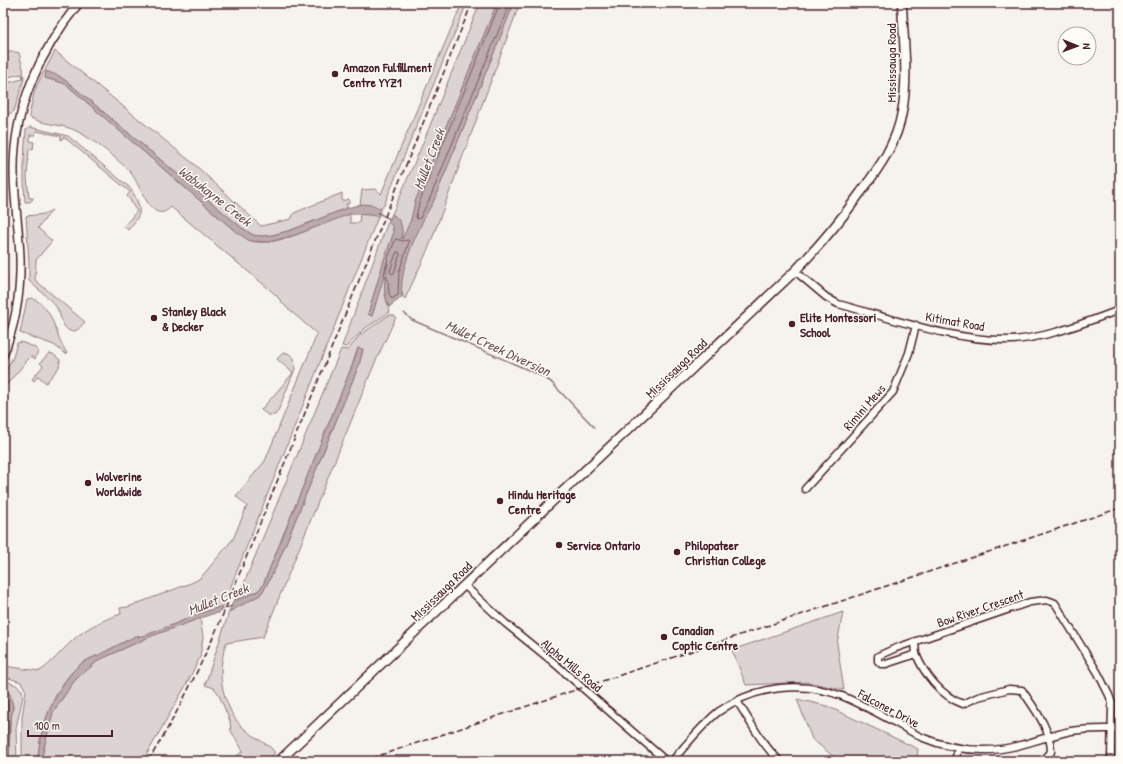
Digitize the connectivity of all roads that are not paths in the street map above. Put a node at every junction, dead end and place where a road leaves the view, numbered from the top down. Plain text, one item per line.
1 (79, 3) edge
2 (902, 3) edge
3 (795, 271) junction
4 (1120, 310) edge
5 (916, 325) junction
6 (3, 355) edge
7 (805, 488) dead end
8 (464, 585) junction
9 (915, 642) junction
10 (916, 654) junction
11 (737, 701) junction
12 (1111, 729) junction
13 (1120, 729) edge
14 (1048, 738) junction
15 (958, 749) junction
16 (279, 761) edge
17 (666, 761) edge
18 (672, 761) edge
19 (780, 761) edge
20 (955, 761) edge
21 (1043, 761) edge
22 (1111, 761) edge

1 - 6 street
2 - 3 main road, Mississauga Road
3 - 5 street, Kitimat Road
3 - 8 main road, Mississauga Road
4 - 5 street, Kitimat Road
5 - 7 street, Rimini Mews
8 - 16 main road, Mississauga Road
8 - 17 street, Alpha Mills Road
9 - 10 street
9 - 10 street, Bow River Crescent
9 - 12 street, Bow River Crescent
10 - 14 street
11 - 15 street, Falconer Drive
11 - 18 street, Falconer Drive
11 - 19 street
12 - 13 street, Falconer Drive
12 - 14 street, Falconer Drive
12 - 22 street
14 - 15 street, Falconer Drive
14 - 21 street
15 - 20 street

